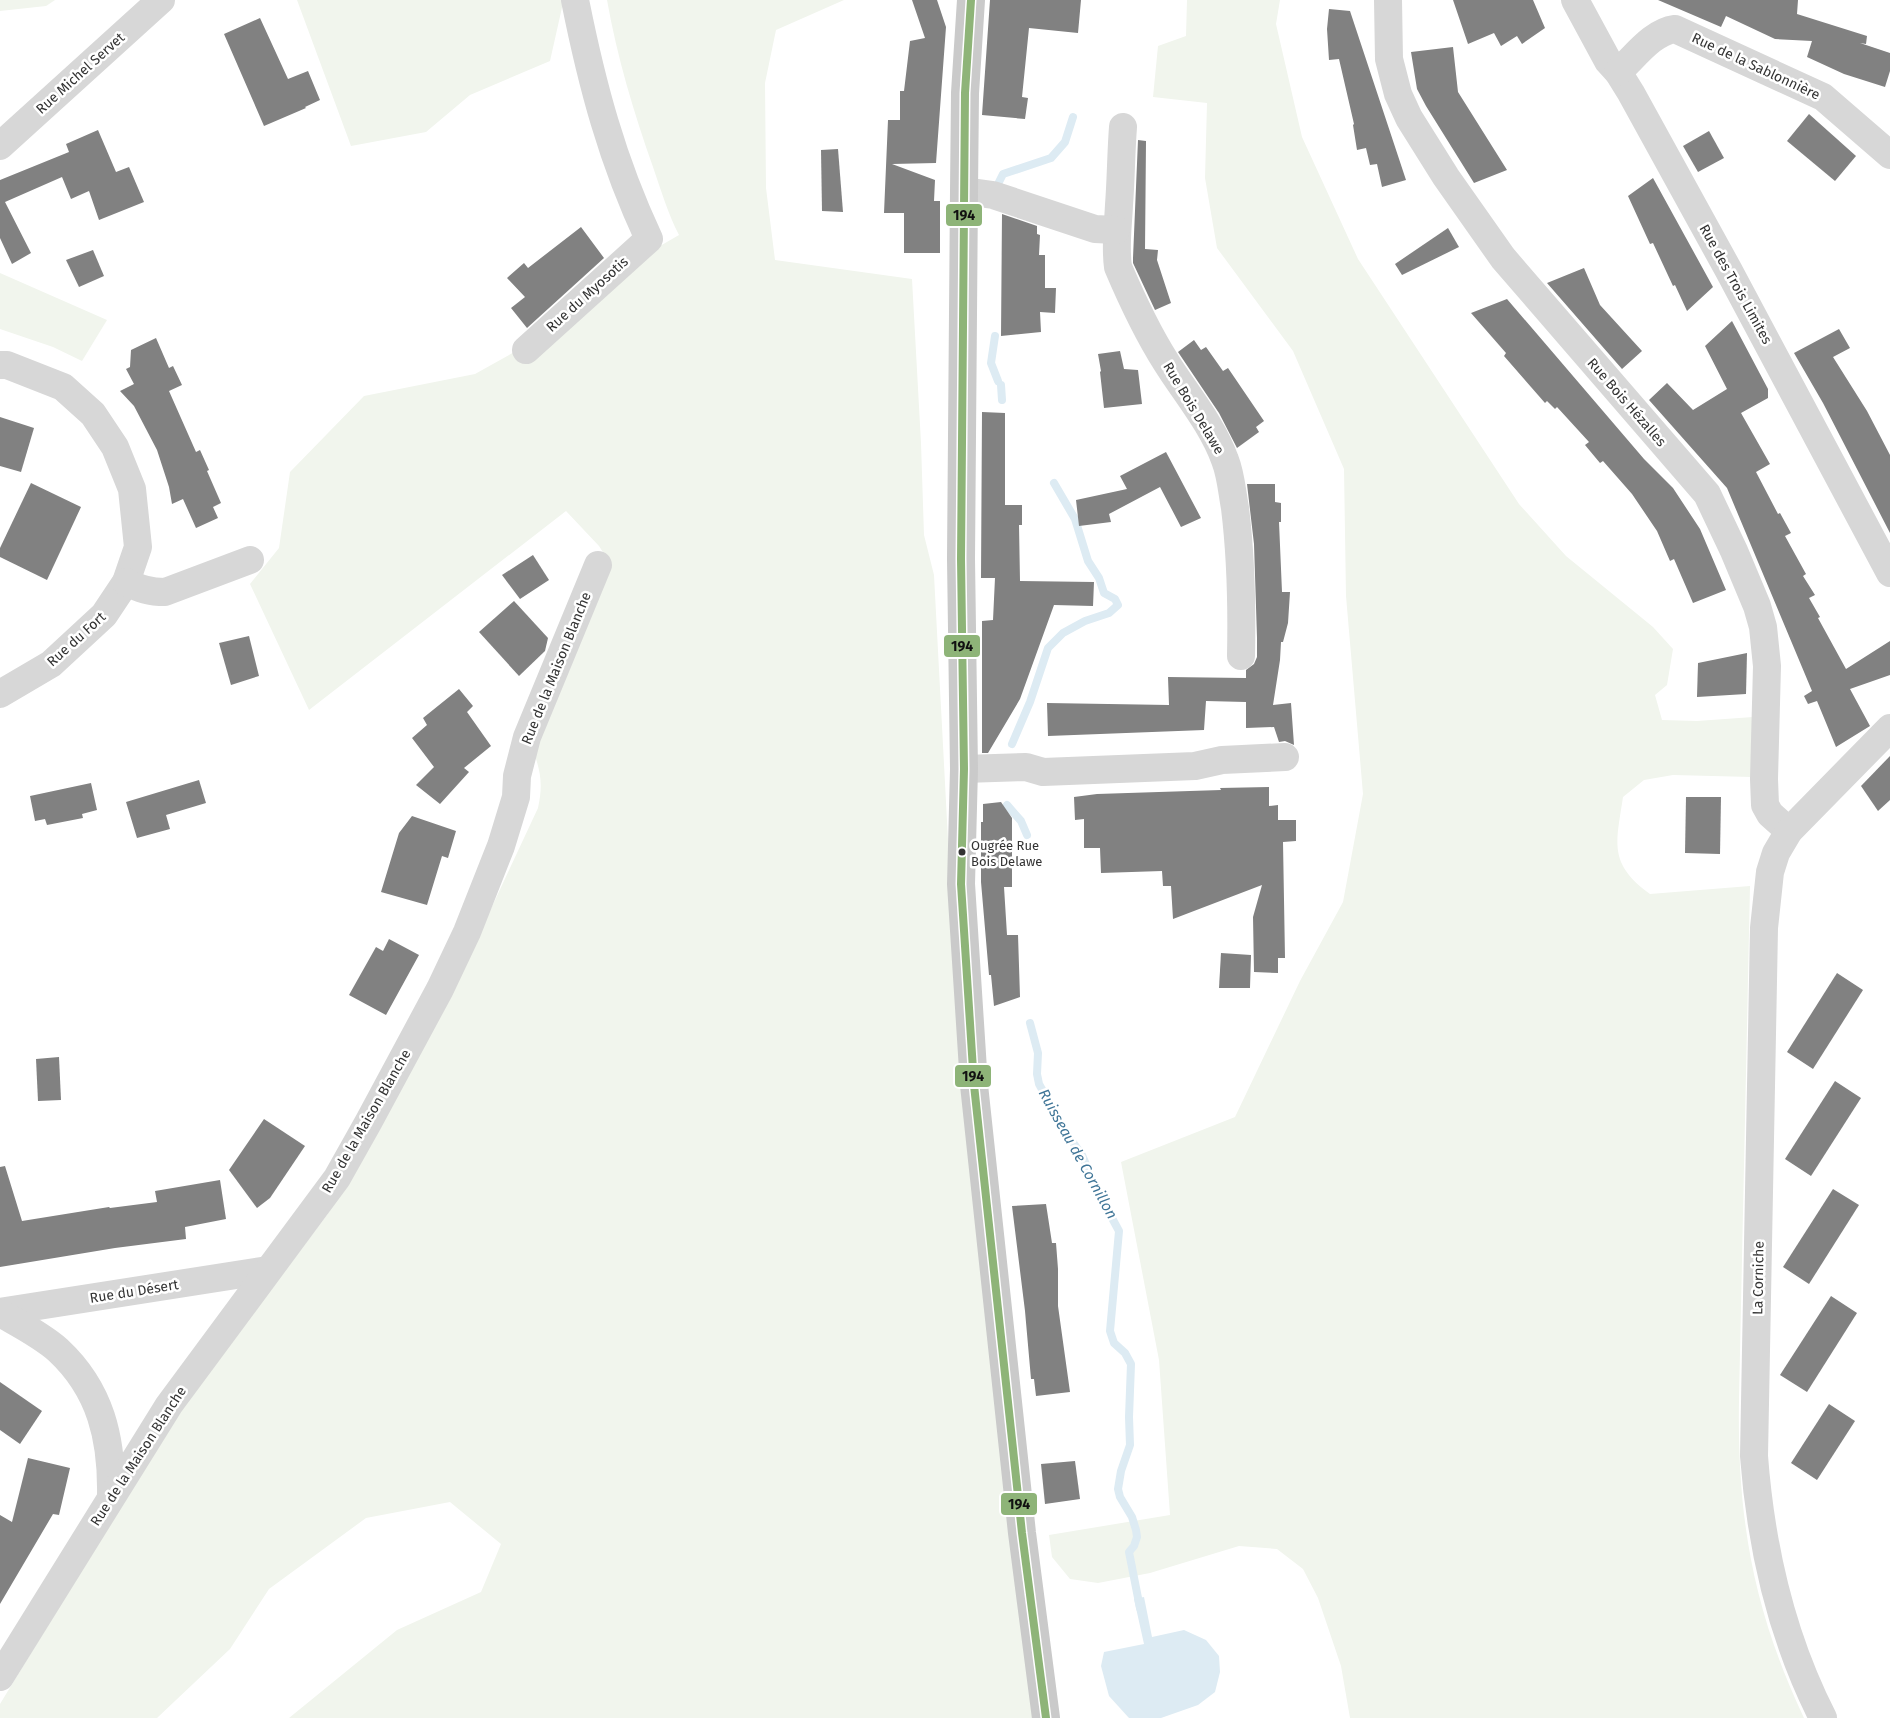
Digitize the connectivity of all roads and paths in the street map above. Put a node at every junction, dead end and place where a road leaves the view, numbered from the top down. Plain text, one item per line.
1 (161, 0) edge
2 (575, 0) edge
3 (971, 0) edge
4 (1388, 0) edge
5 (1575, 0) edge
6 (1618, 72) junction
7 (1123, 127) dead end
8 (0, 146) edge
9 (1890, 155) edge
10 (964, 191) junction
11 (1116, 230) junction
12 (526, 350) dead end
13 (0, 365) edge
14 (250, 560) dead end
15 (598, 565) dead end
16 (1890, 573) edge
17 (126, 582) junction
18 (1241, 656) dead end
19 (0, 694) edge
20 (1890, 728) edge
21 (1285, 757) dead end
22 (964, 769) junction
23 (1790, 831) junction
24 (268, 1270) junction
25 (0, 1313) edge
26 (111, 1495) junction
27 (0, 1678) edge
28 (1046, 1718) edge
29 (1823, 1718) edge

1 - 8 street, Rue Michel Servet
2 - 12 street, Rue du Myosotis
3 - 10 main road
4 - 23 street, Rue Bois Hézalles
5 - 6 street, Rue des Trois Limites
6 - 9 street, Rue de la Sablonnière
6 - 16 street, Rue des Trois Limites
7 - 11 street, Rue Bois Delawe
10 - 11 street
10 - 22 main road
11 - 18 street, Rue Bois Delawe
13 - 17 street, Rue du Fort
14 - 17 street
15 - 24 street, Rue de la Maison Blanche
17 - 19 street, Rue du Fort
20 - 23 street, La Corniche
21 - 22 street
22 - 28 main road
23 - 29 street, La Corniche
24 - 25 street, Rue du Désert
24 - 26 street, Rue de la Maison Blanche
25 - 26 street, Rue du Désert
26 - 27 street, Rue de la Maison Blanche

